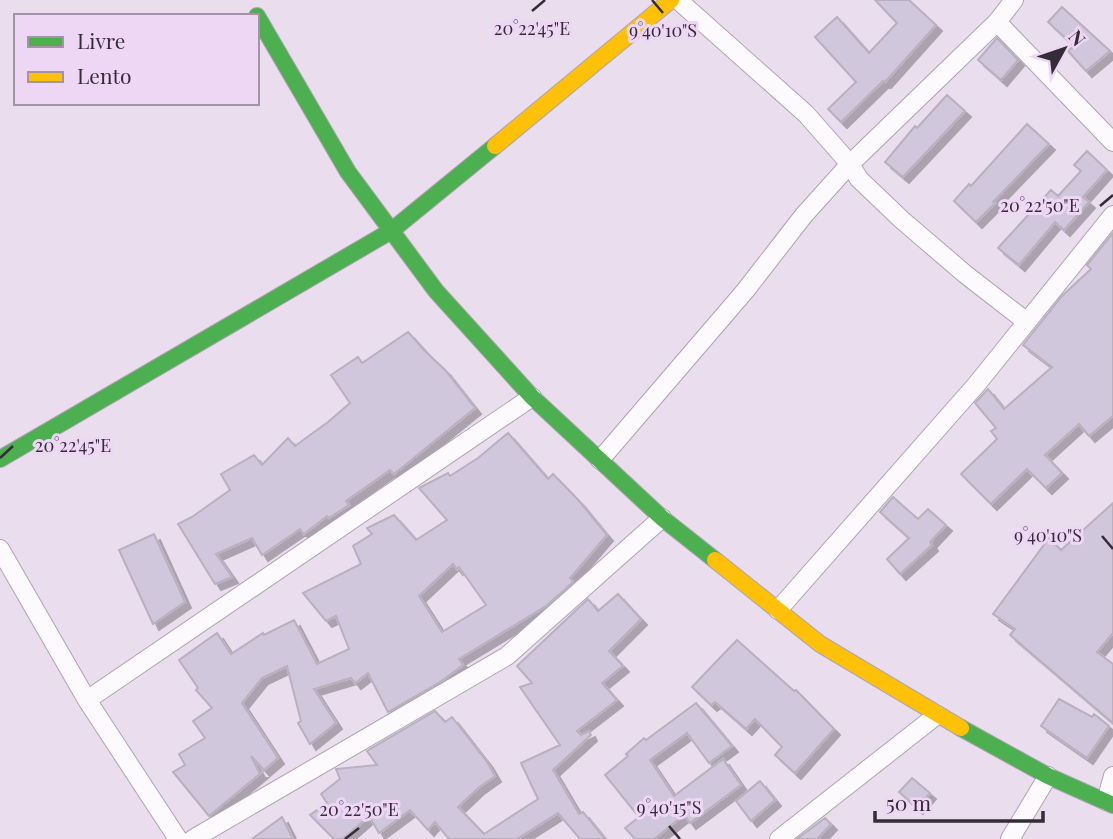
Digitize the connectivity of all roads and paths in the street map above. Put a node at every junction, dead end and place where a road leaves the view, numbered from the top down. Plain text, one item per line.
1 (671, 0) edge
2 (678, 0) edge
3 (1014, 0) edge
4 (259, 19) edge
5 (997, 22) junction
6 (1113, 142) edge
7 (850, 164) junction
8 (1113, 215) edge
9 (391, 231) junction
10 (1027, 322) junction
11 (532, 397) junction
12 (0, 459) edge
13 (600, 460) junction
14 (662, 517) junction
15 (0, 549) edge
16 (778, 610) junction
17 (87, 701) junction
18 (937, 715) junction
19 (1048, 776) junction
20 (1113, 776) edge
21 (1109, 803) edge
22 (178, 839) edge
23 (193, 839) edge
24 (779, 839) edge
25 (1010, 839) edge

1 - 9 main road
2 - 7 street
3 - 5 street
4 - 9 main road
5 - 6 street
5 - 7 street
7 - 10 street
7 - 13 street
8 - 10 street
9 - 11 main road
9 - 12 main road
10 - 16 street
11 - 13 main road
11 - 17 street
13 - 14 main road
14 - 16 main road
14 - 23 street
15 - 17 street
16 - 18 main road
17 - 22 street
18 - 19 main road
18 - 24 street
19 - 21 main road
19 - 25 street
20 - 21 street

